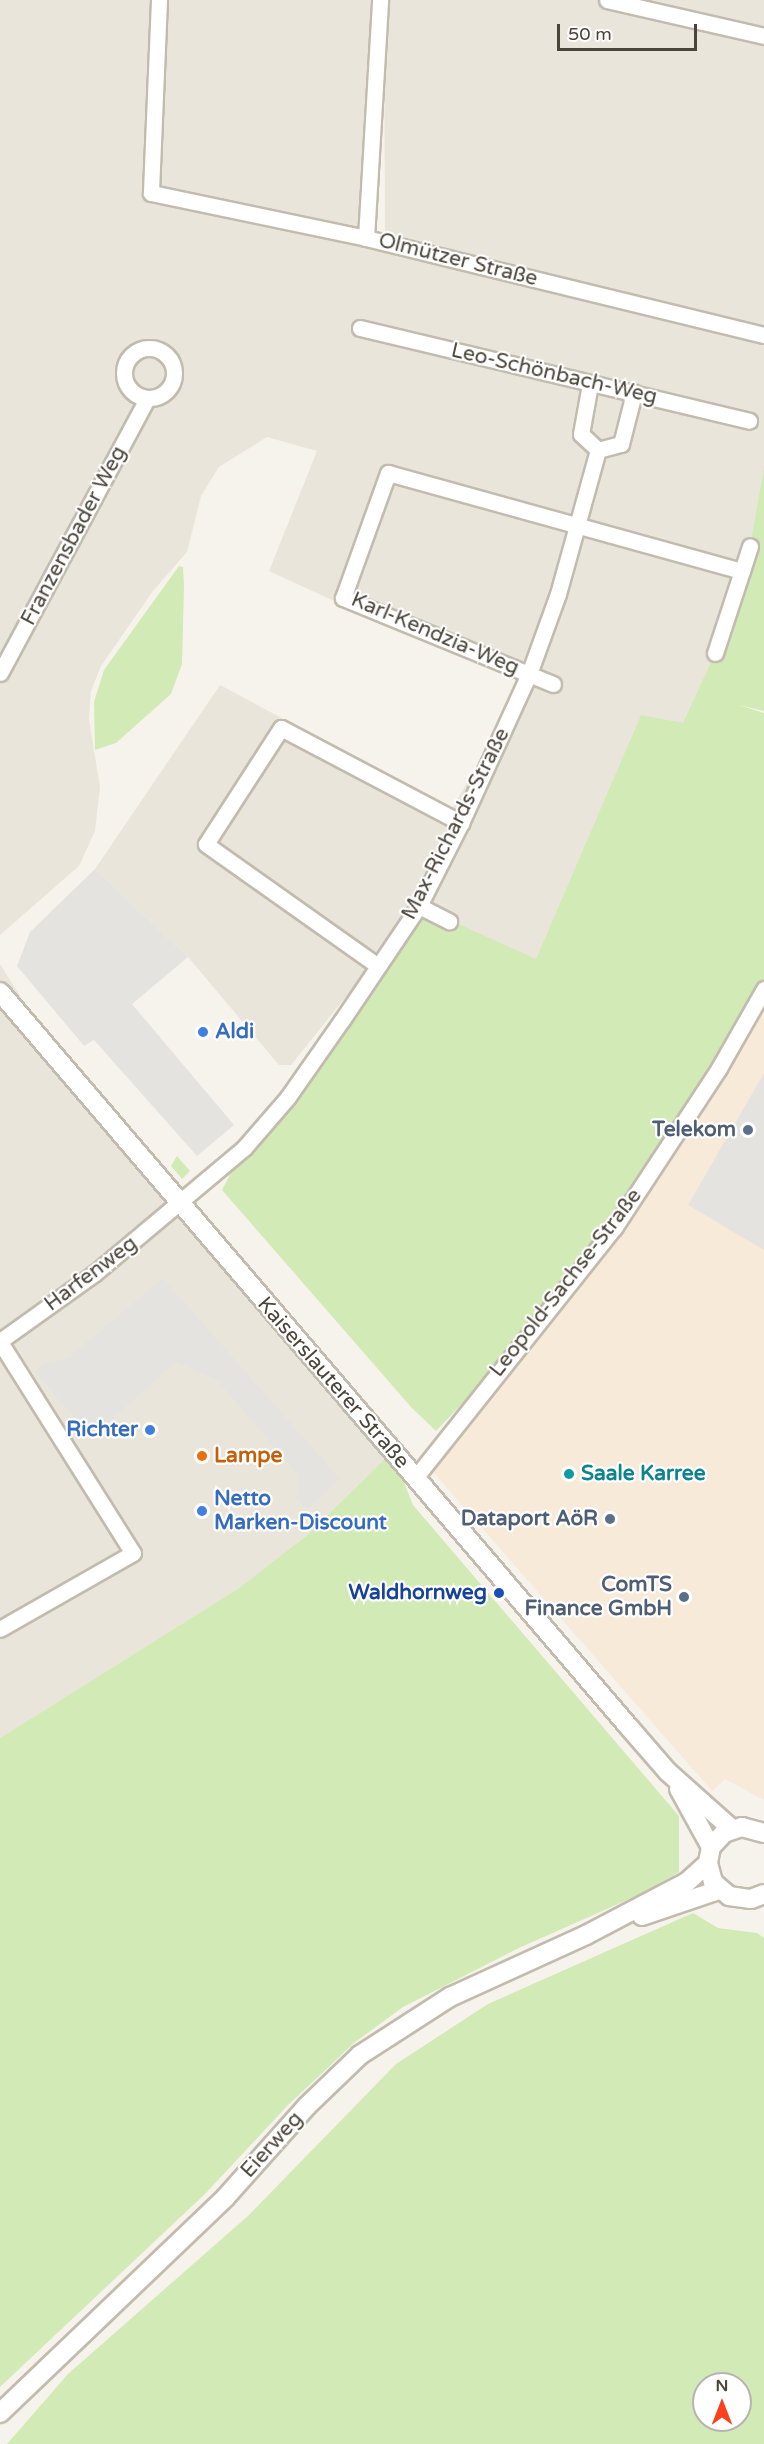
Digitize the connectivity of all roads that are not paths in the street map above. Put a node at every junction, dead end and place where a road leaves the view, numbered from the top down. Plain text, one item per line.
1 (159, 0) edge
2 (380, 0) edge
3 (607, 0) edge
4 (764, 36) edge
5 (366, 237) junction
6 (360, 328) dead end
7 (764, 335) edge
8 (590, 384) junction
9 (634, 393) junction
10 (147, 399) dead end
11 (749, 421) dead end
12 (598, 450) junction
13 (578, 524) junction
14 (750, 546) dead end
15 (742, 571) junction
16 (715, 653) dead end
17 (0, 674) edge
18 (529, 674) junction
19 (553, 684) dead end
20 (461, 823) junction
21 (419, 906) junction
22 (449, 921) dead end
23 (378, 966) junction
24 (764, 989) edge
25 (0, 992) edge
26 (180, 1204) junction
27 (0, 1342) edge
28 (415, 1478) junction
29 (0, 1629) edge
30 (668, 1772) junction
31 (732, 1829) junction
32 (764, 1833) edge
33 (710, 1855) junction
34 (719, 1890) junction
35 (760, 1901) edge
36 (586, 1935) junction
37 (0, 2413) edge

1 - 5 street, Olmützer Straße
2 - 5 street
3 - 4 street
5 - 7 street, Olmützer Straße
6 - 8 street, Leo-Schönbach-Weg
8 - 9 street, Leo-Schönbach-Weg
8 - 12 street
9 - 11 street, Leo-Schönbach-Weg
9 - 12 street
10 - 17 street, Franzensbader Weg
12 - 13 street, Max-Richards-Straße
13 - 15 street
13 - 18 street, Max-Richards-Straße
13 - 18 street, Karl-Kendzia-Weg
14 - 15 street
15 - 16 street
18 - 19 street
18 - 20 street, Max-Richards-Straße
20 - 21 street, Max-Richards-Straße
20 - 23 street
21 - 22 street
21 - 23 street, Max-Richards-Straße
23 - 26 street, Max-Richards-Straße
24 - 28 street, Leopold-Sachse-Straße
25 - 26 street, Kaiserslauterer Straße
26 - 27 street, Harfenweg
26 - 28 street, Kaiserslauterer Straße
27 - 29 street
28 - 30 street, Kaiserslauterer Straße
30 - 31 street, Kaiserslauterer Straße
30 - 33 street, Kaiserslauterer Straße
31 - 32 street
31 - 33 street, Eierweg
33 - 34 street, Kaiserslauterer Straße
33 - 36 street, Eierweg
34 - 35 street
34 - 36 street, Eierweg
36 - 37 street, Eierweg

